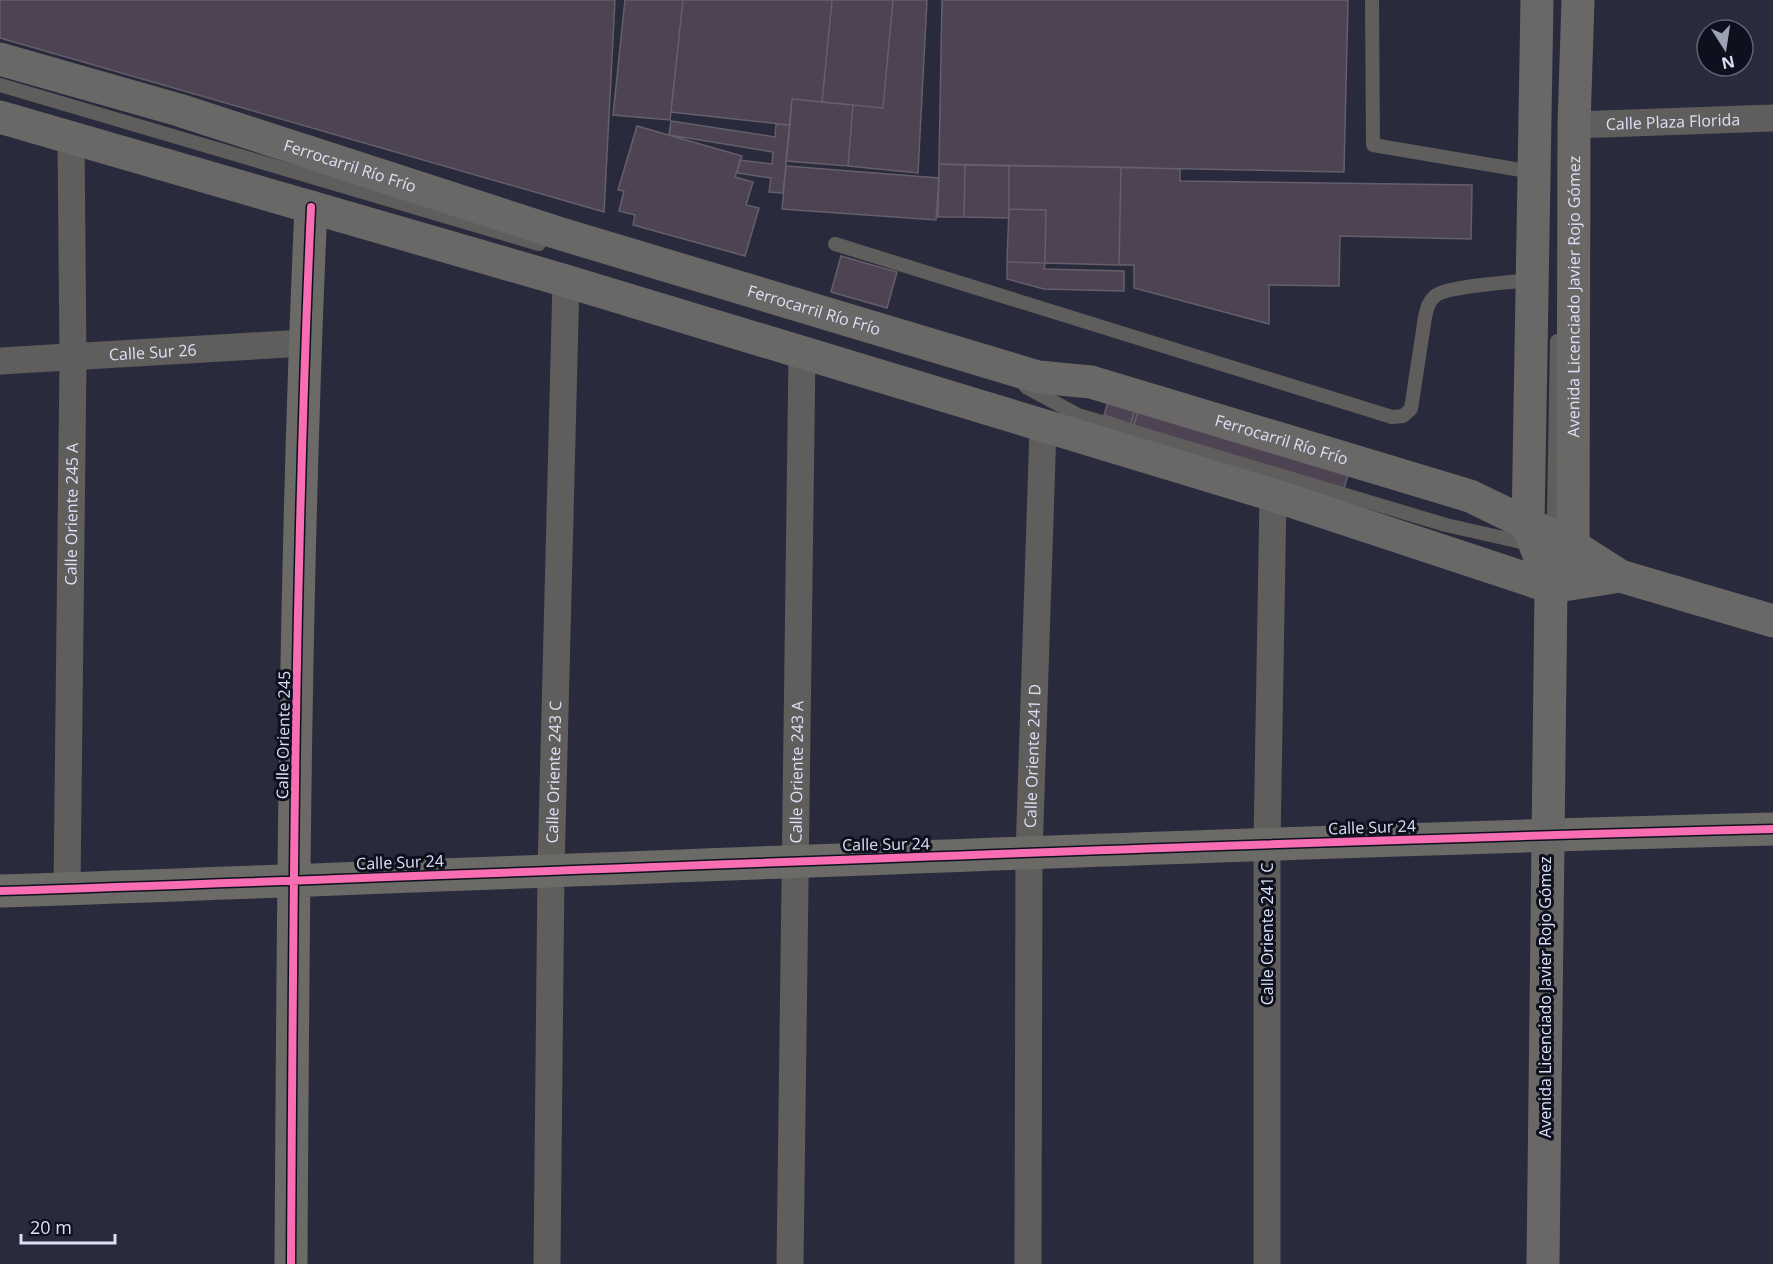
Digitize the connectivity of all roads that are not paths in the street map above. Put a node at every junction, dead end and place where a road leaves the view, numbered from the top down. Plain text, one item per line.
1 (1372, 0) edge
2 (1537, 0) edge
3 (1564, 0) edge
4 (1578, 0) edge
5 (0, 60) edge
6 (0, 85) edge
7 (0, 117) edge
8 (1773, 118) edge
9 (1574, 125) junction
10 (71, 138) junction
11 (1533, 172) junction
12 (311, 207) junction
13 (835, 244) dead end
14 (552, 247) dead end
15 (1559, 250) dead end
16 (1532, 280) junction
17 (566, 281) junction
18 (793, 318) dead end
19 (1558, 322) dead end
20 (305, 343) junction
21 (802, 352) junction
22 (73, 359) junction
23 (0, 361) edge
24 (1043, 428) junction
25 (1273, 495) junction
26 (1546, 538) junction
27 (1620, 576) junction
28 (1551, 587) junction
29 (1773, 621) edge
30 (1773, 829) edge
31 (1546, 835) junction
32 (1267, 843) junction
33 (1029, 855) junction
34 (795, 860) junction
35 (551, 869) junction
36 (293, 880) junction
37 (67, 889) junction
38 (0, 891) edge
39 (291, 1264) edge
40 (547, 1264) edge
41 (790, 1264) edge
42 (1028, 1264) edge
43 (1267, 1264) edge
44 (1543, 1264) edge

1 - 11 lane
2 - 11 main road, Avenida Licenciado Javier Rojo Gómez
3 - 15 lane
4 - 9 main road, Avenida Licenciado Javier Rojo Gómez
5 - 26 main road, Ferrocarril Río Frío
6 - 14 lane
7 - 10 main road, Ferrocarril Río Frío
8 - 9 street, Calle Plaza Florida
9 - 26 main road, Avenida Licenciado Javier Rojo Gómez
10 - 12 main road, Ferrocarril Río Frío
10 - 22 street, Calle Oriente 245 A
11 - 16 main road, Avenida Licenciado Javier Rojo Gómez
12 - 17 main road, Ferrocarril Río Frío
12 - 20 street, Calle Oriente 245
13 - 16 lane
16 - 26 main road, Avenida Licenciado Javier Rojo Gómez
17 - 21 main road, Ferrocarril Río Frío
17 - 35 street, Calle Oriente 243 C
18 - 26 lane
19 - 26 lane
20 - 22 street, Calle Sur 26
20 - 36 street, Calle Oriente 245
21 - 24 main road, Ferrocarril Río Frío
21 - 34 street, Calle Oriente 243 A
22 - 23 street, Calle Sur 26
22 - 37 street, Calle Oriente 245 A
24 - 25 main road, Ferrocarril Río Frío
24 - 33 street, Calle Oriente 241 D
25 - 28 main road, Ferrocarril Río Frío
25 - 32 street, Calle Oriente 241 C
26 - 27 main road, Ferrocarril Río Frío
26 - 28 main road, Avenida Licenciado Javier Rojo Gómez
27 - 28 main road, Ferrocarril Río Frío
27 - 29 main road, Ferrocarril Río Frío
28 - 31 main road, Avenida Licenciado Javier Rojo Gómez
30 - 31 street, Calle Sur 24
31 - 32 street, Calle Sur 24
31 - 44 main road, Avenida Licenciado Javier Rojo Gómez
32 - 33 street, Calle Sur 24
32 - 43 street, Calle Oriente 241 C
33 - 34 street, Calle Sur 24
33 - 42 street, Calle Oriente 241 D
34 - 35 street, Calle Sur 24
34 - 41 street, Calle Oriente 243 A
35 - 36 street, Calle Sur 24
35 - 40 street, Calle Oriente 243 C
36 - 37 street, Calle Sur 24
36 - 39 street, Calle Oriente 245
37 - 38 street, Calle Sur 24

